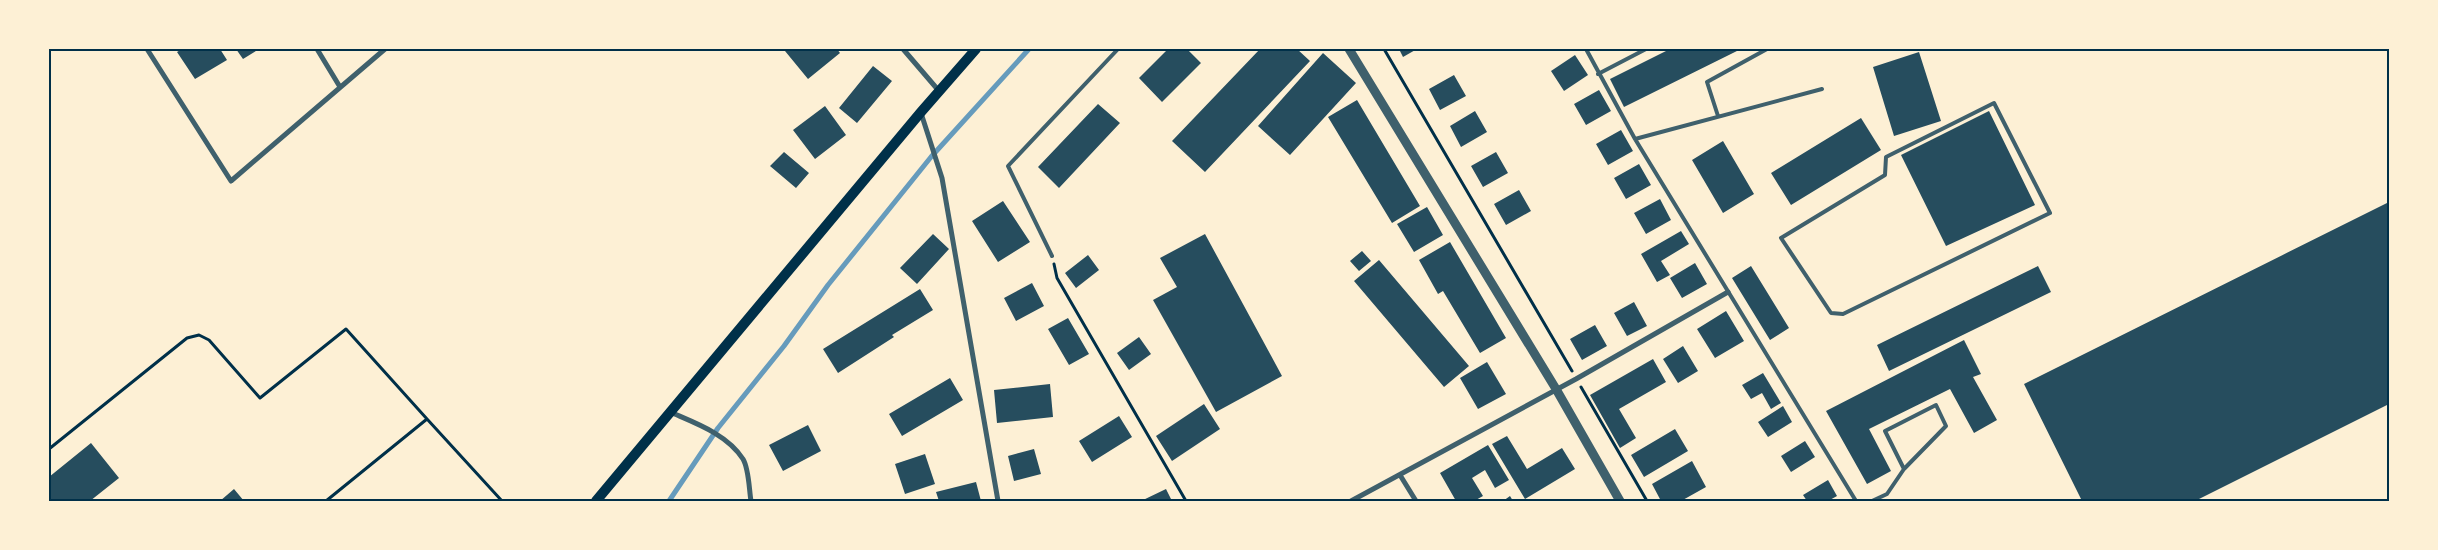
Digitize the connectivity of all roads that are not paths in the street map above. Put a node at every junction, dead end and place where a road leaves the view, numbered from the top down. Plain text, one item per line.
1 (146, 49) edge
2 (317, 49) edge
3 (385, 49) edge
4 (903, 49) edge
5 (976, 49) edge
6 (1118, 49) edge
7 (1350, 49) edge
8 (1586, 49) edge
9 (1646, 49) edge
10 (1767, 49) edge
11 (1598, 74) junction
12 (340, 87) junction
13 (1822, 89) dead end
14 (939, 91) junction
15 (921, 112) junction
16 (1718, 116) junction
17 (1635, 139) junction
18 (2050, 213) joint
19 (1052, 256) road end
20 (1728, 292) junction
21 (1556, 389) junction
22 (670, 412) junction
23 (1904, 469) junction
24 (1400, 474) junction
25 (596, 501) edge
26 (751, 501) edge
27 (998, 501) edge
28 (1351, 501) edge
29 (1416, 501) edge
30 (1620, 501) edge
31 (1856, 501) edge
32 (1872, 501) edge

1 - 12 street
2 - 12 street
3 - 12 street
4 - 14 street
5 - 14 main road
6 - 19 lane
7 - 21 street
8 - 11 lane
9 - 11 lane
10 - 16 lane
11 - 17 lane
13 - 16 lane
14 - 15 main road
15 - 22 main road
15 - 27 street
16 - 17 lane
17 - 20 lane
18 - 18 lane
20 - 21 street
20 - 31 lane
21 - 24 street
21 - 30 street
22 - 25 main road
22 - 26 street
23 - 23 lane
23 - 32 lane
24 - 28 street
24 - 29 street

